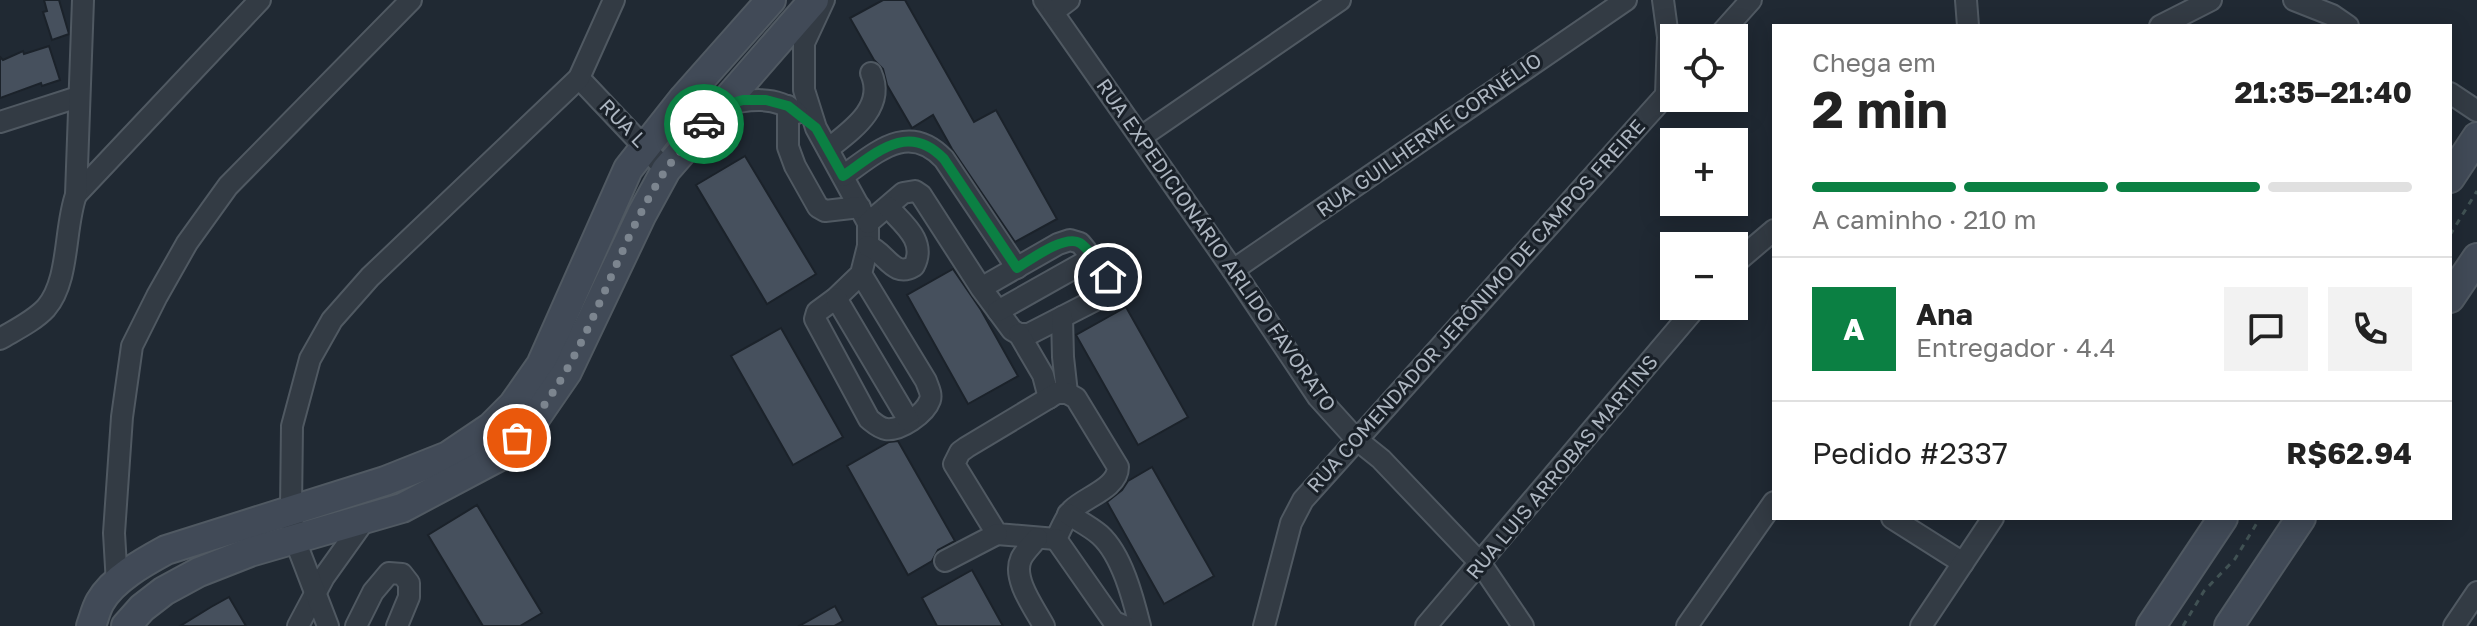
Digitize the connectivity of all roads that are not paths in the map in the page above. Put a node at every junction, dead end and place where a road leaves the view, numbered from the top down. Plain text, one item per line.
1 (83, 0) edge
2 (260, 0) edge
3 (411, 0) edge
4 (614, 0) edge
5 (771, 0) edge
6 (814, 0) edge
7 (824, 0) edge
8 (1340, 0) edge
9 (1626, 0) edge
10 (1663, 0) edge
11 (1751, 0) edge
12 (1966, 0) edge
13 (2211, 0) edge
14 (2294, 0) edge
15 (1055, 4) edge
16 (2335, 22) edge
17 (1666, 24) edge
18 (1730, 24) edge
19 (1968, 24) edge
20 (2164, 24) edge
21 (871, 73) dead end
22 (579, 78) junction
23 (2452, 94) edge
24 (78, 97) junction
25 (1660, 102) edge
26 (788, 106) junction
27 (718, 107) junction
28 (2477, 111) edge
29 (0, 122) edge
30 (816, 128) junction
31 (1141, 137) junction
32 (2477, 137) edge
33 (645, 146) junction
34 (828, 149) junction
35 (666, 170) junction
36 (2452, 175) edge
37 (843, 176) junction
38 (76, 195) junction
39 (888, 207) junction
40 (864, 215) junction
41 (1772, 232) edge
42 (868, 246) junction
43 (1748, 252) edge
44 (1092, 258) junction
45 (2477, 258) edge
46 (1017, 268) junction
47 (1233, 270) junction
48 (861, 274) junction
49 (981, 288) junction
50 (2452, 295) edge
51 (836, 298) junction
52 (998, 311) junction
53 (1062, 317) junction
54 (1685, 320) edge
55 (1019, 334) junction
56 (0, 339) edge
57 (1058, 396) junction
58 (909, 421) junction
59 (1356, 439) junction
60 (1772, 505) edge
61 (291, 509) junction
62 (1068, 514) junction
63 (1895, 520) edge
64 (1992, 520) edge
65 (2222, 520) edge
66 (2300, 520) edge
67 (364, 521) junction
68 (997, 534) junction
69 (1046, 538) junction
70 (295, 540) junction
71 (945, 561) dead end
72 (1963, 563) junction
73 (1481, 564) junction
74 (118, 582) junction
75 (316, 592) junction
76 (2477, 592) edge
77 (1103, 619) edge
78 (136, 620) edge
79 (96, 621) edge
80 (298, 626) edge
81 (328, 626) edge
82 (356, 626) edge
83 (397, 626) edge
84 (1044, 626) edge
85 (1124, 626) edge
86 (1140, 626) edge
87 (1264, 626) edge
88 (1426, 626) edge
89 (1523, 626) edge
90 (1687, 626) edge
91 (1921, 626) edge
92 (2151, 626) edge
93 (2229, 626) edge
94 (2454, 626) edge

1 - 24 street
2 - 38 street
3 - 74 street
4 - 22 street
5 - 33 street
6 - 27 street
7 - 30 street
8 - 31 street
9 - 47 street, RUA GUILHERME CORNÉLIO
10 - 17 street
11 - 18 street
12 - 19 street
13 - 20 street
14 - 16 street
15 - 31 street, RUA EXPEDICIONÁRIO ARLIDO FAVORATO
21 - 34 street
22 - 33 street, RUA L
22 - 61 street
23 - 28 street
24 - 29 street
24 - 38 street
25 - 59 street, RUA COMENDADOR JERÔNIMO DE CAMPOS FREIRE
26 - 27 street
26 - 30 street
26 - 40 street
27 - 35 street
30 - 34 street
31 - 47 street, RUA EXPEDICIONÁRIO ARLIDO FAVORATO
32 - 36 street
33 - 35 street, RUA L
33 - 61 street
34 - 37 street
35 - 67 street
37 - 40 street
37 - 46 street
38 - 56 street
39 - 40 street
39 - 42 street
39 - 49 street
40 - 42 street
41 - 43 street
42 - 48 street
44 - 46 street
44 - 52 street
44 - 53 street
45 - 50 street
46 - 49 street
47 - 59 street, RUA EXPEDICIONÁRIO ARLIDO FAVORATO
48 - 51 street
48 - 58 street
49 - 52 street
51 - 58 street
51 - 58 street
52 - 55 street
53 - 55 street
53 - 57 street
54 - 73 street, RUA LUIS ARROBAS MARTINS
55 - 57 street
57 - 62 street
57 - 68 street
59 - 73 street, RUA EXPEDICIONÁRIO ARLIDO FAVORATO
59 - 87 street, RUA COMENDADOR JERÔNIMO DE CAMPOS FREIRE
60 - 90 street
61 - 70 street
61 - 74 street
62 - 69 street
62 - 86 street
63 - 72 street
64 - 72 street
65 - 92 street
66 - 93 street
67 - 70 street
67 - 75 street
68 - 69 street
68 - 71 street
69 - 77 street
69 - 84 street
70 - 75 street
70 - 78 street
72 - 91 street
73 - 88 street, RUA LUIS ARROBAS MARTINS
73 - 89 street, RUA EXPEDICIONÁRIO ARLIDO FAVORATO
74 - 78 street
74 - 79 street
75 - 80 street
75 - 81 street
76 - 94 street
77 - 85 street
82 - 83 street

